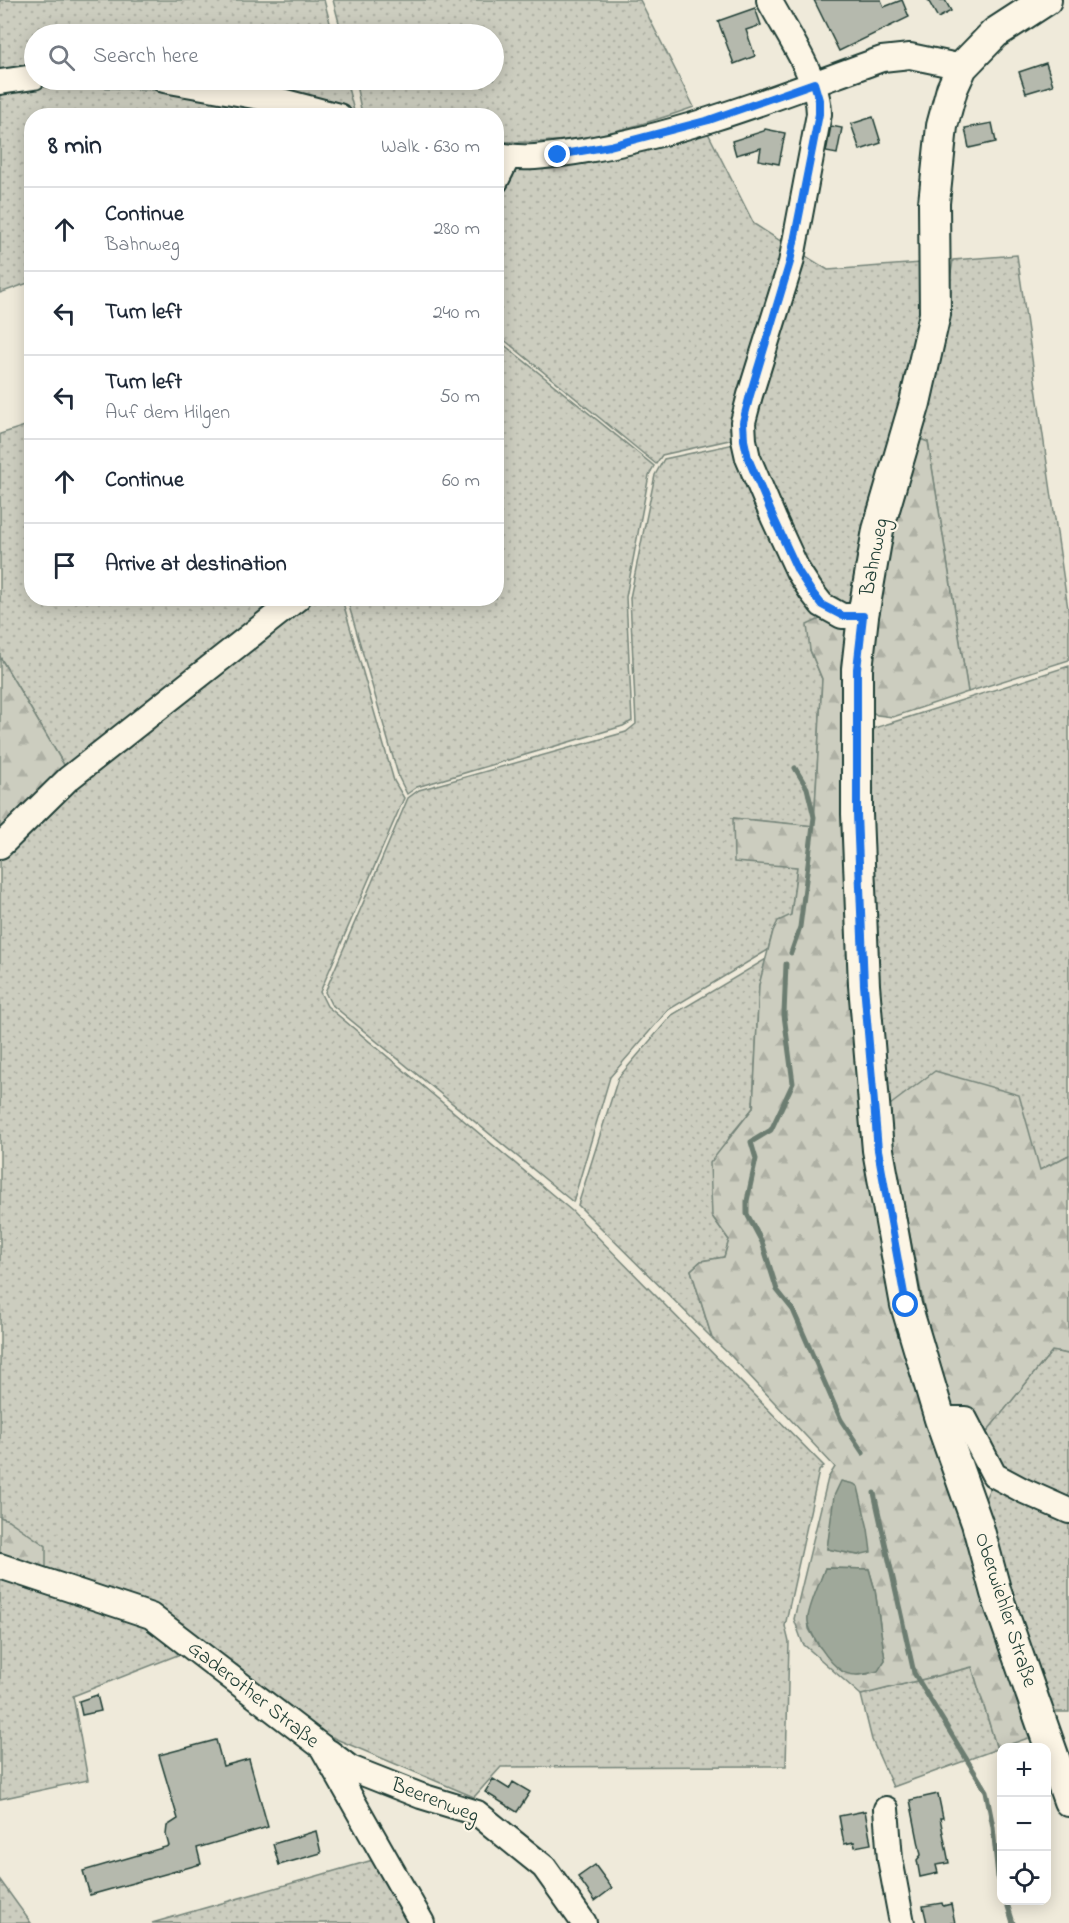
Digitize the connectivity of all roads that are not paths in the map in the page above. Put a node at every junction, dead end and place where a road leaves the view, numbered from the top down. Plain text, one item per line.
1 (769, 0) edge
2 (1046, 0) edge
3 (962, 67) junction
4 (24, 78) edge
5 (0, 82) edge
6 (814, 83) junction
7 (220, 90) edge
8 (309, 108) edge
9 (504, 156) edge
10 (288, 606) edge
11 (863, 616) junction
12 (0, 846) edge
13 (940, 1419) junction
14 (1069, 1511) edge
15 (0, 1566) edge
16 (322, 1747) junction
17 (1069, 1801) edge
18 (886, 1809) dead end
19 (422, 1923) edge
20 (584, 1923) edge
21 (902, 1923) edge

1 - 6 street
2 - 3 main road
3 - 6 street
3 - 11 main road, Bahnweg
4 - 5 street
6 - 9 street
6 - 11 street
7 - 8 street
10 - 12 street
11 - 13 main road, Bahnweg
13 - 14 street
13 - 17 main road, Oberwiehler Straße
15 - 16 street, Gaderother Straße
16 - 19 street, Gaderother Straße
16 - 20 street, Beerenweg
18 - 21 street

